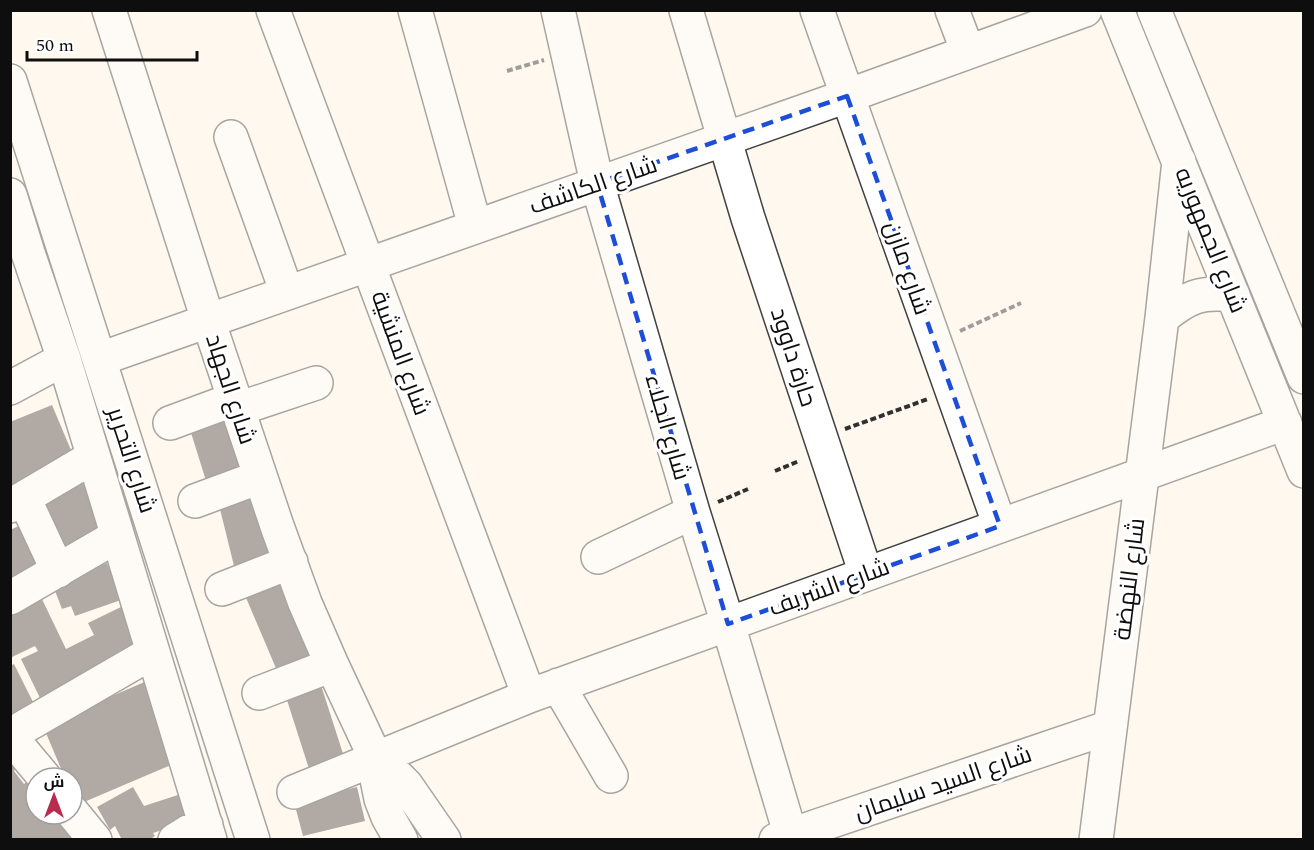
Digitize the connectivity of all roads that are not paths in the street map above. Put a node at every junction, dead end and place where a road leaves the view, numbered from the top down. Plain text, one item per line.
1 (109, 10) edge
2 (273, 10) edge
3 (415, 10) edge
4 (558, 10) edge
5 (686, 10) edge
6 (817, 10) edge
7 (951, 10) edge
8 (1085, 10) edge
9 (1117, 10) edge
10 (1155, 10) edge
11 (968, 52) junction
12 (10, 81) edge
13 (847, 96) junction
14 (231, 137) dead end
15 (724, 138) junction
16 (1179, 161) junction
17 (597, 183) junction
18 (47, 195) junction
19 (12, 200) edge
20 (475, 226) junction
21 (62, 243) junction
22 (28, 253) junction
23 (367, 264) junction
24 (286, 292) junction
25 (1233, 295) junction
26 (1162, 318) junction
27 (208, 320) junction
28 (100, 358) junction
29 (64, 359) junction
30 (1304, 377) edge
31 (315, 383) dead end
32 (10, 388) edge
33 (236, 404) junction
34 (170, 423) dead end
35 (1285, 423) junction
36 (93, 458) junction
37 (1304, 471) edge
38 (1142, 474) junction
39 (260, 477) junction
40 (195, 501) dead end
41 (17, 502) edge
42 (693, 512) junction
43 (1000, 526) junction
44 (117, 536) junction
45 (598, 557) dead end
46 (291, 562) junction
47 (58, 571) junction
48 (866, 574) junction
49 (222, 589) dead end
50 (10, 598) edge
51 (728, 624) junction
52 (153, 652) junction
53 (332, 666) junction
54 (543, 691) junction
55 (259, 693) dead end
56 (1110, 727) junction
57 (10, 735) edge
58 (376, 759) junction
59 (35, 766) edge
60 (611, 776) dead end
61 (294, 792) dead end
62 (83, 826) edge
63 (208, 832) edge
64 (786, 838) edge
65 (94, 840) edge
66 (175, 840) edge
67 (253, 840) edge
68 (401, 840) edge
69 (444, 840) edge
70 (1096, 840) edge

1 - 27 street, شارع الجهاد
2 - 23 street, شارع المنشية
3 - 20 street
4 - 17 street, شارع الجلاء
5 - 15 street, حارة داوود
6 - 13 street, شارع مازن
7 - 11 street
8 - 11 street, شارع الكاشف
9 - 16 street, شارع الجمهوريه
10 - 30 street, شارع الجمهوريه
11 - 13 street, شارع الكاشف
12 - 18 street, شارع التحرير
13 - 15 street, شارع الكاشف
13 - 43 street, شارع مازن
14 - 24 street
15 - 17 street, شارع الكاشف
15 - 48 street, حارة داوود
16 - 25 street, شارع الجمهوريه
16 - 26 street, شارع النهضة
17 - 20 street, شارع الكاشف
17 - 42 street, شارع الجلاء
18 - 19 street
18 - 21 street, شارع التحرير
19 - 22 street, شارع التحرير
20 - 23 street, شارع الكاشف
21 - 22 street
21 - 28 street, شارع التحرير
22 - 29 street, شارع التحرير
23 - 24 street, شارع الكاشف
23 - 54 street, شارع المنشية
24 - 27 street, شارع الكاشف
25 - 26 street
25 - 35 street, شارع الجمهوريه
26 - 38 street, شارع النهضة
27 - 28 street, شارع الكاشف
27 - 33 street, شارع الجهاد
28 - 67 street, شارع التحرير
29 - 32 street
29 - 36 street, شارع التحرير
31 - 33 street
33 - 34 street
33 - 39 street, شارع الجهاد
35 - 37 street, شارع الجمهوريه
35 - 38 street, شارع الشريف
36 - 41 street
36 - 44 street, شارع التحرير
38 - 43 street, شارع الشريف
38 - 56 street, شارع النهضة
39 - 40 street
39 - 46 street, شارع الجهاد
41 - 47 street
42 - 45 street
42 - 51 street, شارع الجلاء
43 - 48 street, شارع الشريف
44 - 47 street
44 - 52 street, شارع التحرير
46 - 49 street
46 - 53 street, شارع الجهاد
47 - 50 street
48 - 51 street, شارع الشريف
51 - 54 street, شارع الشريف
51 - 64 street, شارع الجلاء
52 - 57 street
52 - 63 street, شارع التحرير
53 - 55 street
53 - 58 street, شارع الجهاد
54 - 58 street, شارع الشريف
54 - 60 street, شارع المنشية
56 - 64 street, شارع السيد سليمان
56 - 70 street, شارع النهضة
57 - 59 street
58 - 61 street, شارع الشريف
58 - 68 street, شارع الجهاد
58 - 69 street, شارع الجهاد
62 - 65 street
63 - 66 street

